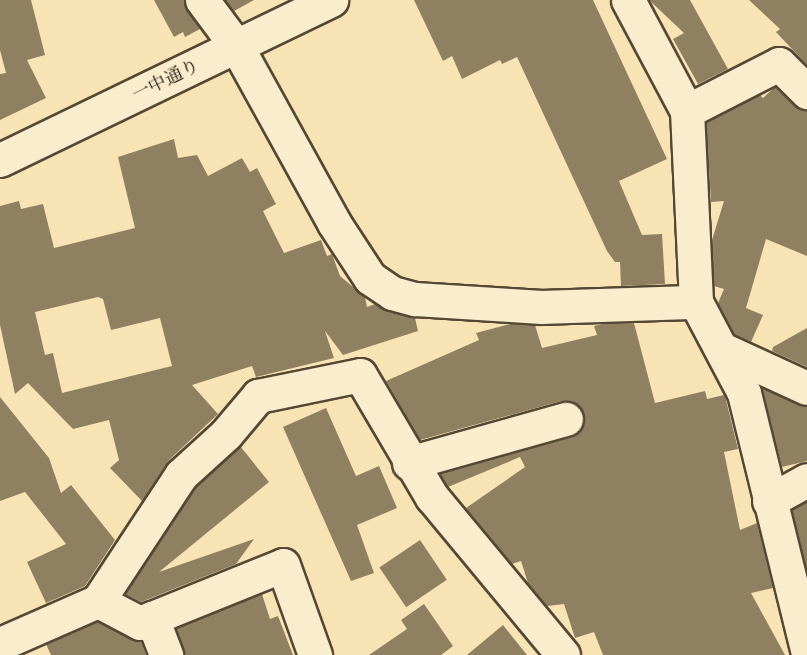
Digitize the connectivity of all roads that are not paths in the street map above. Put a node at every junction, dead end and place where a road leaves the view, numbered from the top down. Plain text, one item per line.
1 (202, 0) edge
2 (331, 0) edge
3 (628, 0) edge
4 (237, 47) junction
5 (807, 92) edge
6 (687, 111) junction
7 (0, 160) edge
8 (696, 302) junction
9 (724, 351) junction
10 (807, 388) edge
11 (566, 419) dead end
12 (409, 463) junction
13 (807, 480) edge
14 (769, 501) junction
15 (98, 602) junction
16 (152, 618) junction
17 (0, 645) edge
18 (807, 649) edge
19 (3, 655) edge
20 (166, 655) edge
21 (315, 655) edge
22 (563, 655) edge

1 - 4 street
2 - 4 street, 一中通り
3 - 6 street
4 - 7 street, 一中通り
4 - 8 street
5 - 6 street
6 - 8 street
8 - 9 street
9 - 10 street
9 - 14 street
11 - 12 street
12 - 15 street
12 - 22 street
13 - 14 street
14 - 18 street
15 - 16 street
15 - 17 street
16 - 20 street
16 - 21 street
17 - 19 street

